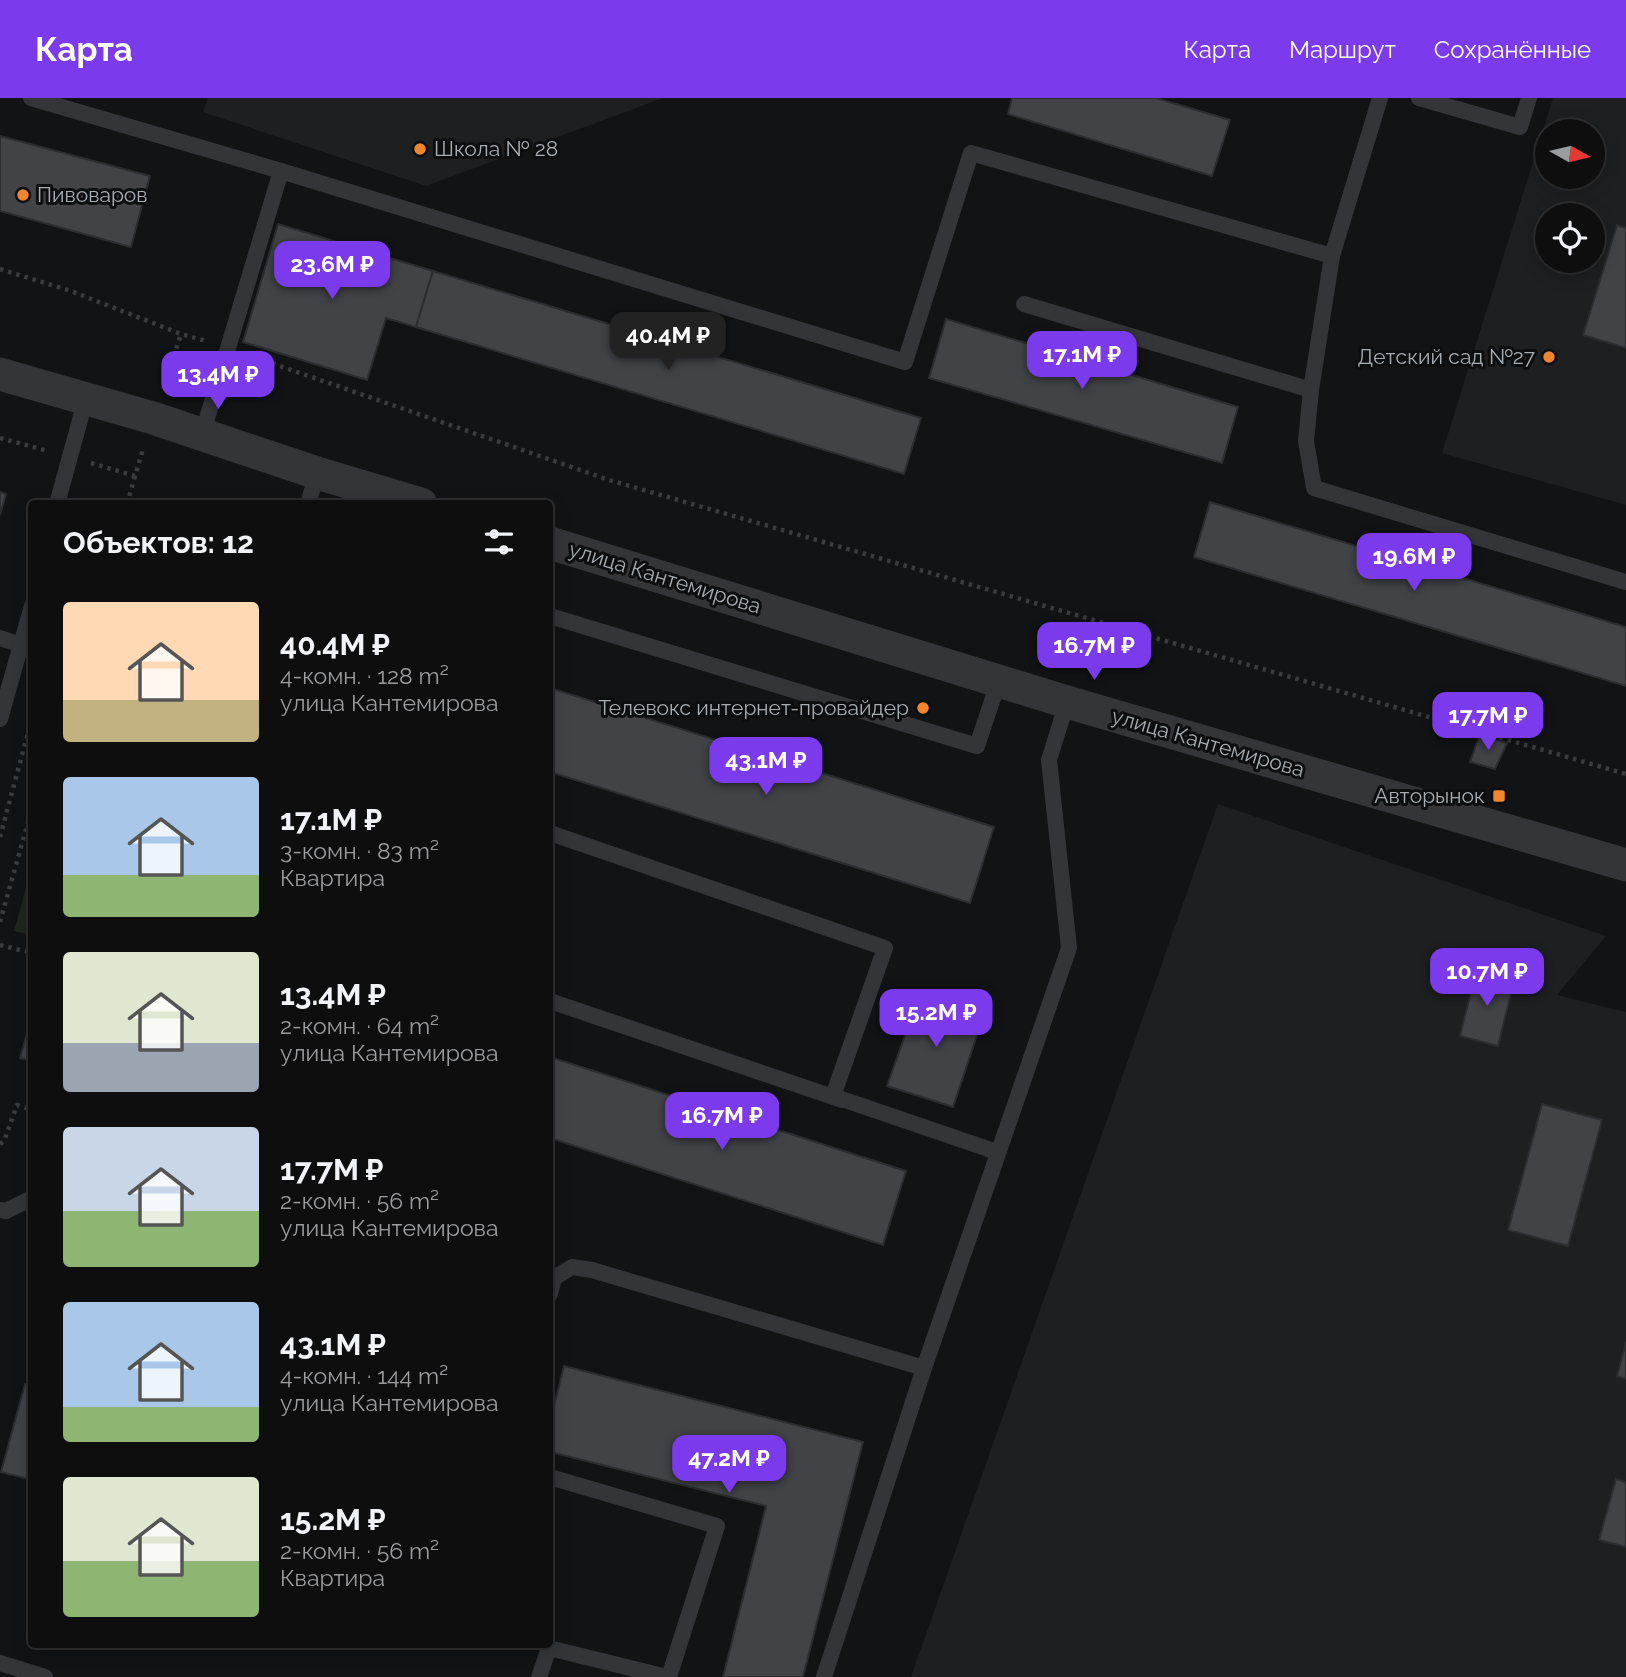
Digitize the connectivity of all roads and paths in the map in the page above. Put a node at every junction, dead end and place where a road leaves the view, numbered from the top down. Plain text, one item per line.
1 (31, 98) edge
2 (1380, 98) edge
3 (1419, 98) edge
4 (1529, 98) edge
5 (281, 172) junction
6 (1332, 256) junction
7 (0, 269) edge
8 (1024, 304) dead end
9 (181, 334) junction
10 (229, 348) junction
11 (0, 374) edge
12 (1311, 390) junction
13 (162, 392) dead end
14 (86, 398) junction
15 (202, 435) junction
16 (317, 472) junction
17 (135, 476) dead end
18 (58, 500) edge
19 (128, 500) edge
20 (309, 500) edge
21 (408, 500) edge
22 (553, 544) edge
23 (1626, 582) edge
24 (553, 617) edge
25 (28, 622) edge
26 (0, 638) edge
27 (22, 645) junction
28 (999, 680) junction
29 (1067, 702) junction
30 (0, 719) edge
31 (28, 733) edge
32 (1626, 774) edge
33 (28, 822) edge
34 (553, 834) edge
35 (0, 837) edge
36 (1626, 865) edge
37 (0, 922) edge
38 (0, 944) edge
39 (28, 952) edge
40 (553, 1002) edge
41 (849, 1102) junction
42 (28, 1109) edge
43 (0, 1144) edge
44 (997, 1152) junction
45 (28, 1200) edge
46 (0, 1210) edge
47 (553, 1282) edge
48 (924, 1368) junction
49 (553, 1478) edge
50 (0, 1663) edge
51 (45, 1677) edge
52 (539, 1677) edge
53 (668, 1677) edge
54 (824, 1677) edge

1 - 5 lane
2 - 6 lane
3 - 4 lane
5 - 6 lane
5 - 10 lane
6 - 12 lane
7 - 9 path
8 - 12 lane
9 - 10 path
9 - 13 path
10 - 15 lane
10 - 32 path
11 - 14 street
12 - 23 lane
14 - 15 street
14 - 18 lane
15 - 16 street
16 - 20 lane
16 - 21 street
17 - 19 path
22 - 28 street, улица Кантемирова
24 - 28 lane
25 - 27 lane
26 - 27 lane
27 - 30 lane
28 - 29 street, улица Кантемирова
29 - 36 street, улица Кантемирова
29 - 44 lane
31 - 35 path
33 - 37 path
34 - 41 lane
38 - 39 path
40 - 41 lane
41 - 44 lane
42 - 43 path
44 - 48 lane
45 - 46 lane
47 - 48 lane
48 - 54 lane
49 - 53 lane
50 - 51 lane
52 - 53 lane

